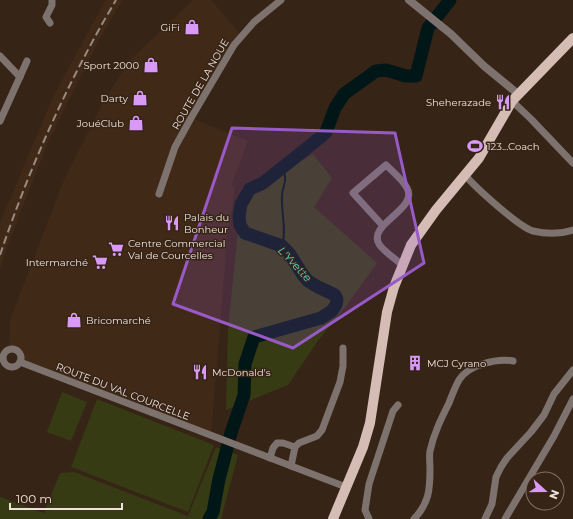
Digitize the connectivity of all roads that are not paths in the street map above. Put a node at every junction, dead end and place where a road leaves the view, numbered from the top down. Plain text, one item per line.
1 (52, 0) edge
2 (281, 0) edge
3 (409, 0) edge
4 (50, 23) dead end
5 (573, 38) edge
6 (0, 56) edge
7 (27, 61) dead end
8 (20, 77) junction
9 (515, 98) junction
10 (0, 121) edge
11 (573, 163) edge
12 (465, 175) junction
13 (158, 194) dead end
14 (383, 226) junction
15 (573, 230) edge
16 (402, 265) junction
17 (343, 348) dead end
18 (513, 361) dead end
19 (20, 362) dead end
20 (573, 370) edge
21 (573, 399) edge
22 (398, 405) dead end
23 (295, 447) junction
24 (270, 458) junction
25 (291, 466) junction
26 (346, 487) junction
27 (333, 519) edge
28 (369, 519) edge
29 (414, 519) edge
30 (484, 519) edge
31 (506, 519) edge

1 - 4 street
2 - 13 street, ROUTE DE LA NOUE
3 - 9 street
5 - 9 main road
6 - 8 street
7 - 8 street
8 - 10 street
9 - 11 street
9 - 12 main road
12 - 15 street
12 - 16 main road
14 - 14 street
14 - 16 street
16 - 26 main road
17 - 23 street
18 - 29 street
19 - 24 street, ROUTE DU VAL COURCELLE
20 - 30 street
21 - 31 street
22 - 28 street
23 - 24 street
23 - 25 street
24 - 25 street
25 - 26 street
26 - 27 main road

